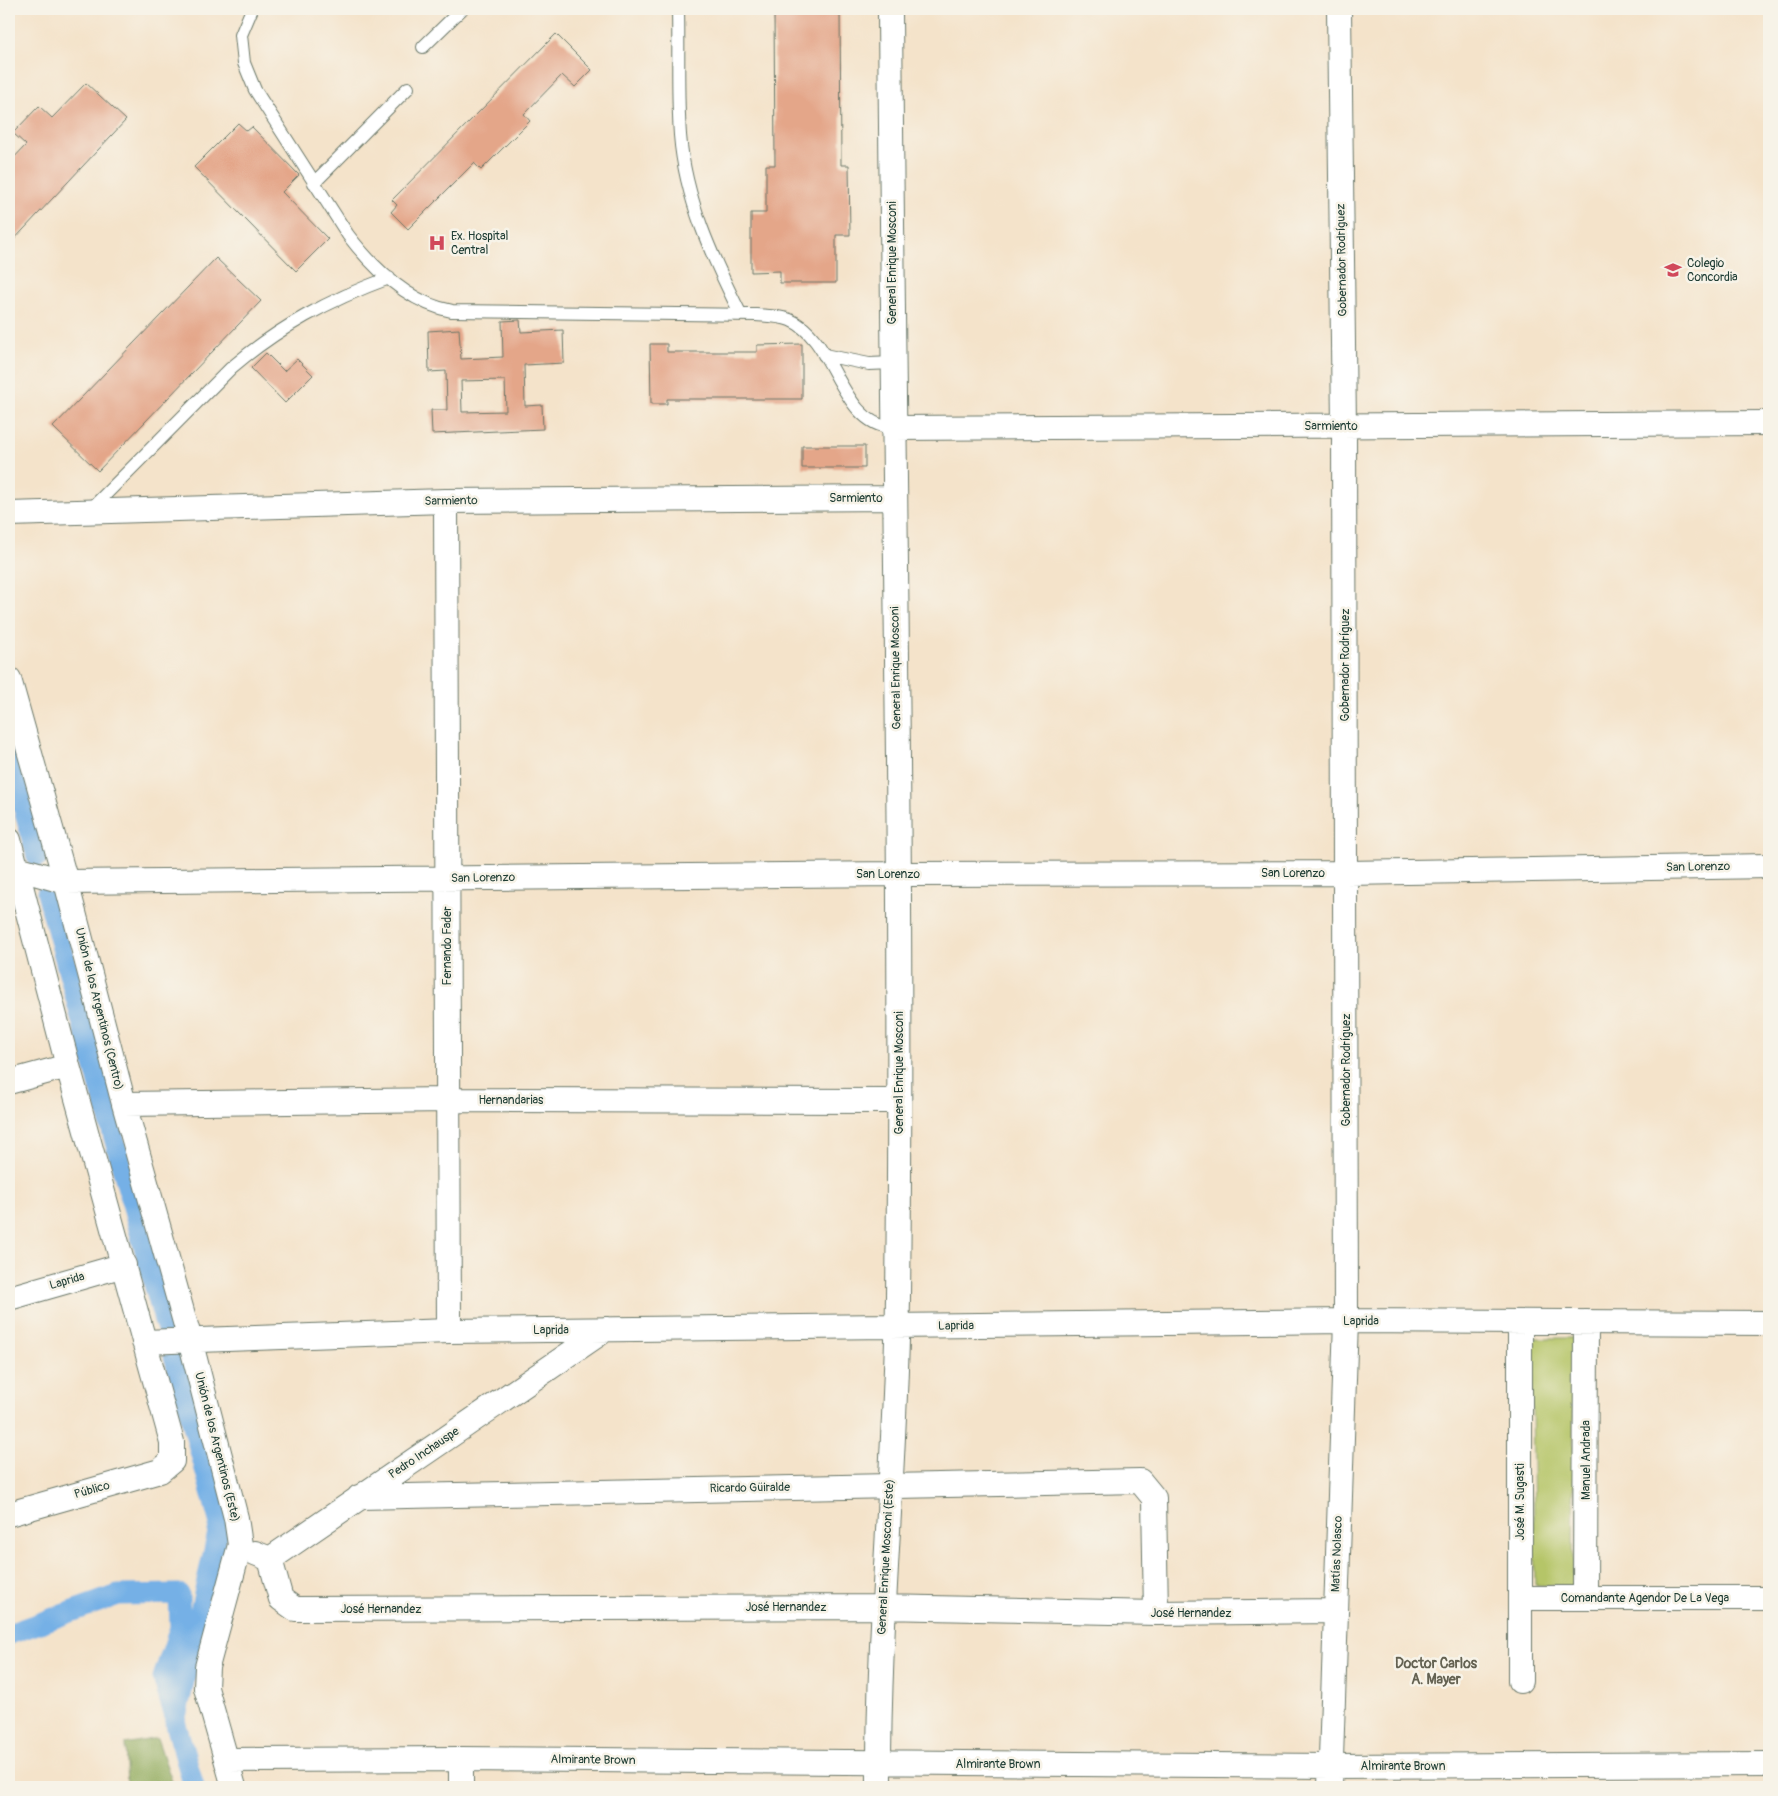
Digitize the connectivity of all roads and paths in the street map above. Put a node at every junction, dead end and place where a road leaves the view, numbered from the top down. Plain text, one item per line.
1 (252, 9) edge
2 (462, 9) edge
3 (678, 9) edge
4 (890, 9) edge
5 (1339, 9) edge
6 (423, 47) dead end
7 (408, 88) dead end
8 (314, 182) junction
9 (389, 278) junction
10 (741, 315) junction
11 (824, 355) junction
12 (892, 363) junction
13 (1769, 423) edge
14 (1344, 426) junction
15 (893, 428) junction
16 (894, 498) junction
17 (446, 501) junction
18 (88, 512) junction
19 (9, 514) edge
20 (9, 679) edge
21 (9, 840) edge
22 (1769, 866) edge
23 (13, 869) edge
24 (899, 874) junction
25 (1346, 874) junction
26 (447, 878) junction
27 (66, 882) junction
28 (68, 1066) junction
29 (9, 1082) edge
30 (447, 1100) junction
31 (899, 1101) junction
32 (124, 1104) junction
33 (124, 1264) junction
34 (9, 1298) edge
35 (1346, 1321) junction
36 (1520, 1322) junction
37 (1586, 1322) junction
38 (1769, 1323) edge
39 (897, 1326) junction
40 (606, 1330) junction
41 (449, 1331) junction
42 (190, 1340) junction
43 (144, 1342) junction
44 (889, 1485) junction
45 (359, 1497) junction
46 (9, 1514) edge
47 (240, 1545) junction
48 (270, 1559) junction
49 (1520, 1598) junction
50 (1585, 1598) junction
51 (1769, 1598) edge
52 (883, 1606) junction
53 (1335, 1611) junction
54 (1156, 1613) junction
55 (1520, 1681) dead end
56 (461, 1759) junction
57 (227, 1760) junction
58 (879, 1764) junction
59 (1769, 1764) edge
60 (1330, 1777) edge
61 (234, 1787) edge
62 (461, 1787) edge
63 (879, 1787) edge

1 - 8 lane
2 - 6 lane
3 - 10 lane
4 - 12 street, General Enrique Mosconi
5 - 14 street, Gobernador Rodríguez
7 - 8 lane
8 - 9 lane
9 - 10 lane
9 - 18 lane
10 - 11 lane
11 - 12 lane
11 - 15 lane
12 - 15 street, General Enrique Mosconi
13 - 14 street, Sarmiento
14 - 15 street, Sarmiento
14 - 25 street, Gobernador Rodríguez
15 - 16 street, General Enrique Mosconi
16 - 17 street, Sarmiento
16 - 24 street, General Enrique Mosconi
17 - 18 street, Sarmiento
17 - 26 street, Fernando Fader
18 - 19 street, Sarmiento
20 - 27 street, Unión de los Argentinos (Centro)
21 - 23 street
22 - 25 street, San Lorenzo
23 - 27 street, San Lorenzo
23 - 28 street
24 - 25 street, San Lorenzo
24 - 26 street, San Lorenzo
24 - 31 street, General Enrique Mosconi
25 - 35 street, Gobernador Rodríguez
26 - 27 street, San Lorenzo
26 - 30 street, Fernando Fader
27 - 32 street, Unión de los Argentinos (Centro)
28 - 29 street
28 - 33 street
30 - 31 street, Hernandarias
30 - 32 street, Hernandarias
30 - 41 street, Fernando Fader
31 - 39 street, General Enrique Mosconi
32 - 42 street, Unión de los Argentinos (Centro)
33 - 34 street, Laprida
33 - 43 street
35 - 36 street, Laprida
35 - 39 street, Laprida
35 - 53 street, Matías Nolasco
36 - 37 street, Laprida
36 - 49 street, José M. Sugasti
37 - 38 street, Laprida
37 - 50 street, Manuel Andrada
39 - 40 street, Laprida
39 - 44 street, General Enrique Mosconi (Este)
40 - 41 street, Laprida
40 - 45 street, Pedro Inchauspe
41 - 42 street, Laprida
42 - 43 street, Laprida
42 - 47 street, Unión de los Argentinos (Este)
43 - 46 street, Público
44 - 45 street, Ricardo Güiralde
44 - 52 street, General Enrique Mosconi (Este)
44 - 54 street, Ricardo Güiralde
45 - 48 street, Pedro Inchauspe
47 - 48 street
47 - 57 street, Unión de los Argentinos (Este)
48 - 52 street, José Hernandez
49 - 50 street, Comandante Agendor De La Vega
49 - 55 street, José M. Sugasti
50 - 51 street, Comandante Agendor De La Vega
52 - 54 street, José Hernandez
52 - 58 street, General Enrique Mosconi (Este)
53 - 54 street, José Hernandez
53 - 60 street, Matías Nolasco
56 - 57 street, Almirante Brown
56 - 58 street, Almirante Brown
56 - 62 street
57 - 61 street, Unión de los Argentinos (Este)
58 - 60 street, Almirante Brown
58 - 63 street, General Enrique Mosconi (Este)
59 - 60 street, Almirante Brown

